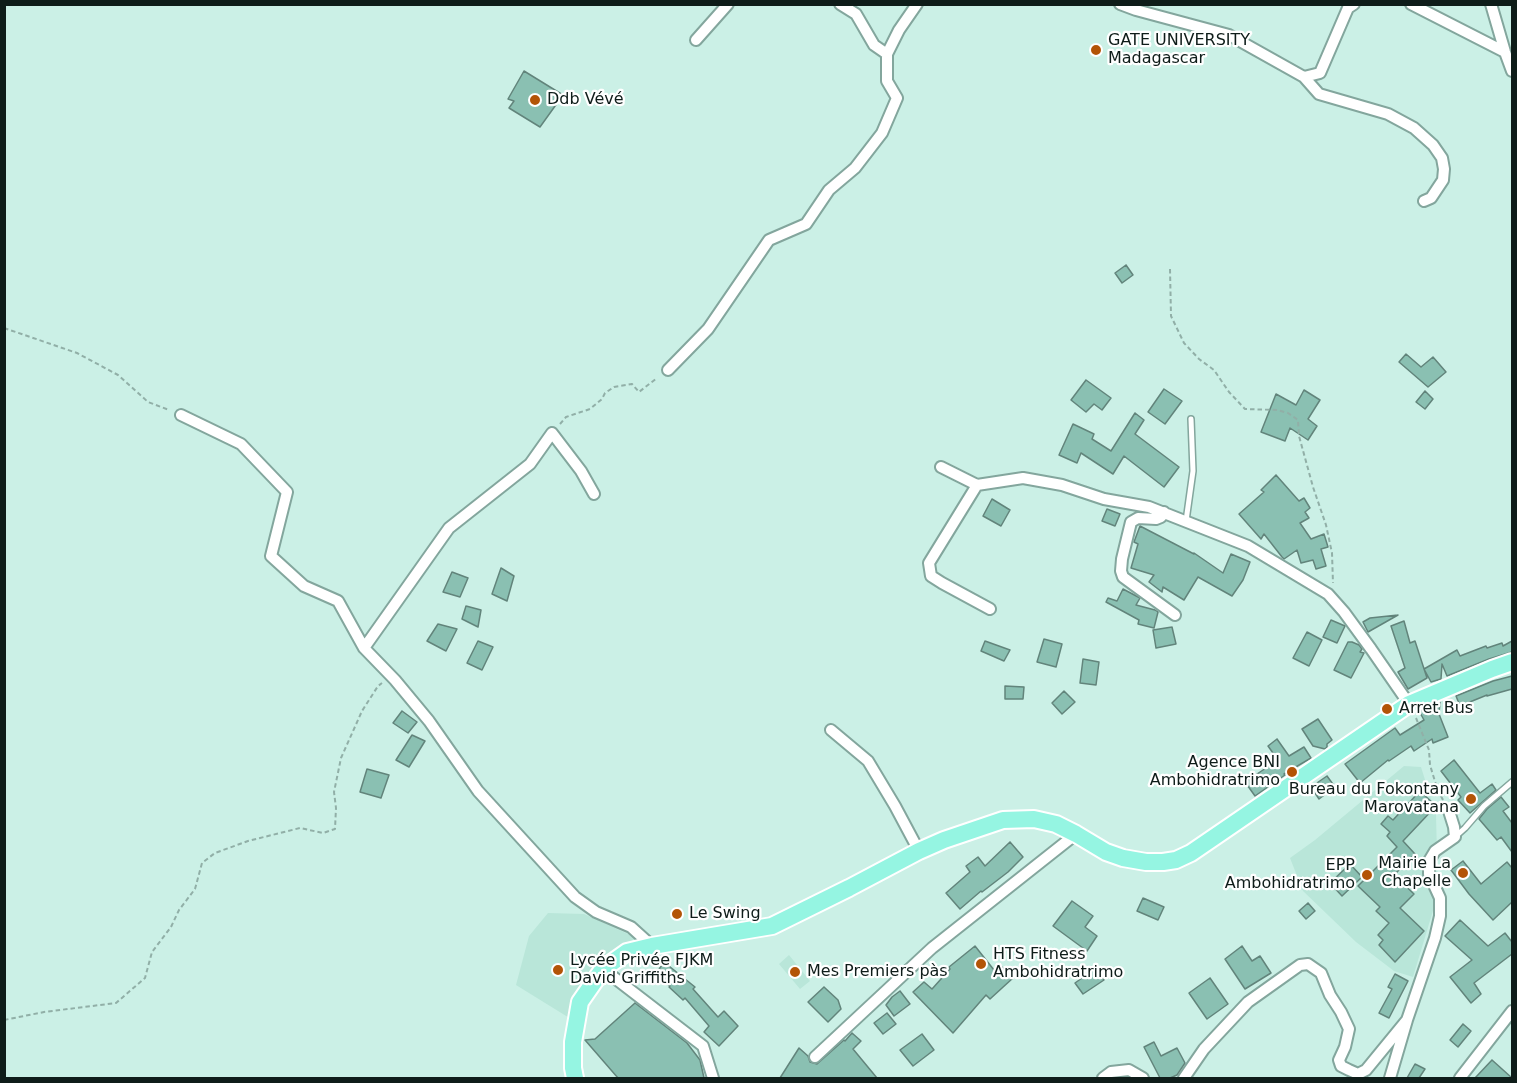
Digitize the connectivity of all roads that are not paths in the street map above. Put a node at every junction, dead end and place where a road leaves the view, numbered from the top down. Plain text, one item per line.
1 (728, 4) edge
2 (840, 4) edge
3 (917, 4) edge
4 (1119, 4) edge
5 (1354, 4) edge
6 (1411, 4) edge
7 (1491, 4) edge
8 (696, 40) dead end
9 (1505, 52) junction
10 (887, 54) junction
11 (1512, 71) edge
12 (1304, 77) junction
13 (1425, 201) dead end
14 (668, 370) dead end
15 (181, 415) road end
16 (1191, 419) dead end
17 (941, 467) dead end
18 (977, 485) junction
19 (594, 494) dead end
20 (1164, 512) junction
21 (1186, 521) junction
22 (990, 609) dead end
23 (1175, 615) dead end
24 (364, 648) junction
25 (1512, 662) edge
26 (1409, 704) junction
27 (831, 730) dead end
28 (1512, 782) edge
29 (1449, 811) road end
30 (1076, 834) junction
31 (1455, 837) junction
32 (919, 851) junction
33 (652, 946) junction
34 (603, 969) junction
35 (1512, 1011) edge
36 (1407, 1020) junction
37 (815, 1057) dead end
38 (574, 1078) edge
39 (713, 1078) edge
40 (1103, 1078) edge
41 (1143, 1078) edge
42 (1184, 1078) edge
43 (1390, 1078) edge
44 (1460, 1078) edge

1 - 8 street
2 - 10 street
3 - 10 street
4 - 12 street
5 - 12 street
6 - 9 street
7 - 9 street
9 - 11 street
10 - 14 street
12 - 13 street
15 - 24 street
16 - 21 lane
17 - 18 street
18 - 20 street
18 - 22 street
19 - 24 street
20 - 21 street
20 - 23 street
21 - 26 street
24 - 33 street
25 - 26 main road
26 - 30 main road
27 - 32 street
28 - 31 lane
29 - 31 street
30 - 32 main road
30 - 37 street
31 - 36 street
32 - 33 main road
33 - 34 main road
34 - 38 main road
34 - 39 street
35 - 44 street
36 - 42 street
36 - 43 street
40 - 41 street

